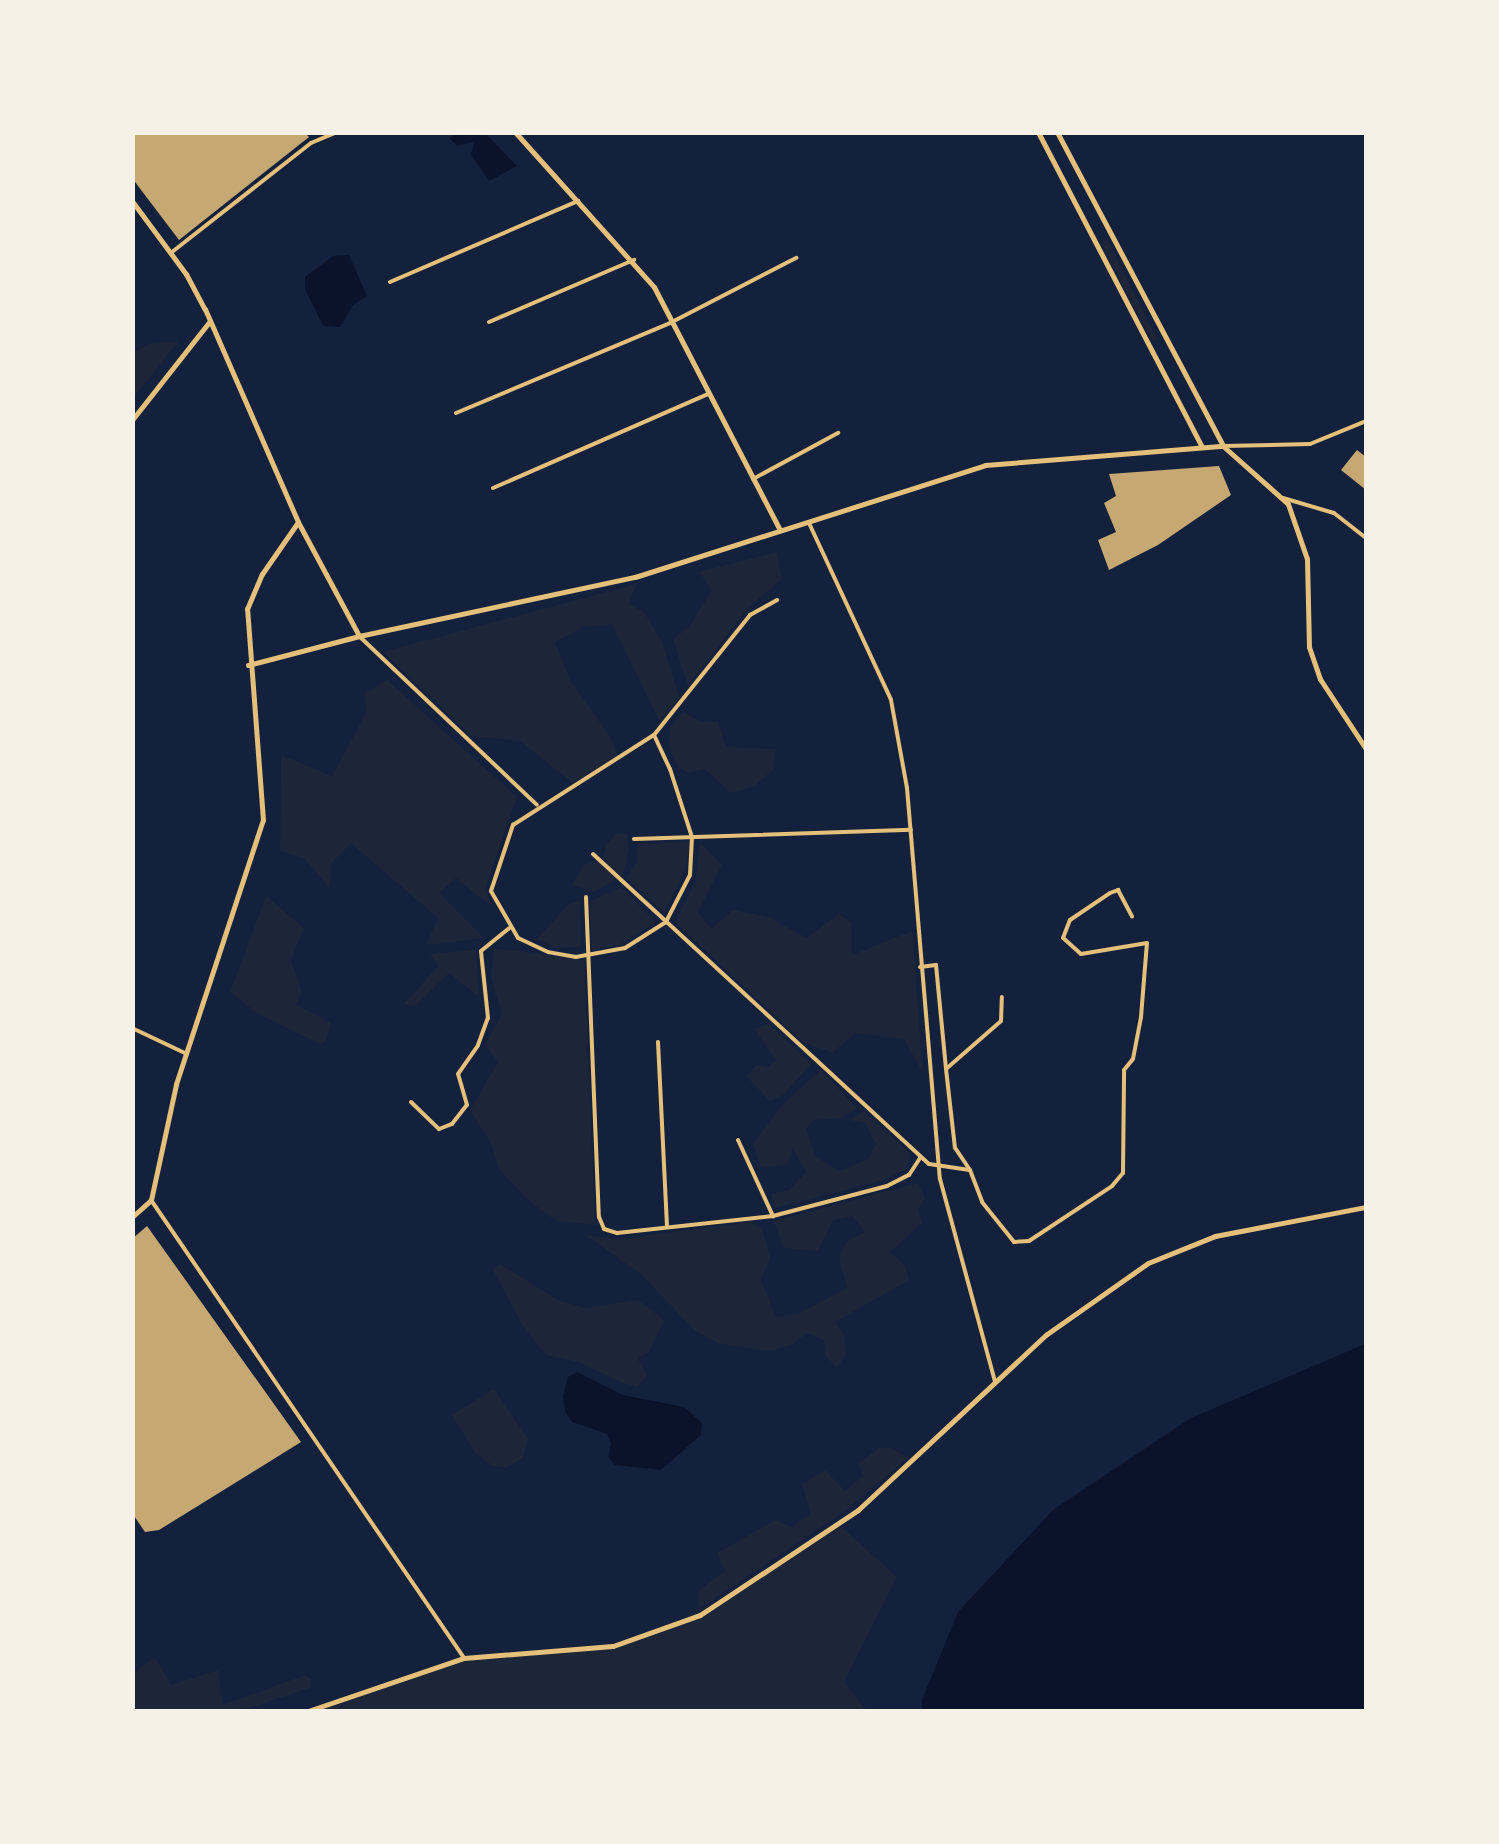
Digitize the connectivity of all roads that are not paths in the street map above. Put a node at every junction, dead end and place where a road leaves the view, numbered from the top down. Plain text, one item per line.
1 (338, 132) edge
2 (515, 132) edge
3 (1038, 132) edge
4 (1057, 132) edge
5 (578, 200) junction
6 (132, 201) edge
7 (170, 253) junction
8 (796, 258) dead end
9 (634, 260) junction
10 (390, 282) dead end
11 (210, 321) junction
12 (489, 322) dead end
13 (672, 322) junction
14 (709, 394) junction
15 (456, 412) dead end
16 (132, 420) edge
17 (1366, 421) edge
18 (838, 433) dead end
19 (1223, 446) junction
20 (1202, 447) junction
21 (753, 479) junction
22 (493, 488) dead end
23 (1282, 498) junction
24 (298, 522) junction
25 (809, 522) junction
26 (780, 532) junction
27 (1366, 538) edge
28 (777, 600) dead end
29 (359, 636) junction
30 (248, 665) junction
31 (654, 736) junction
32 (1366, 748) edge
33 (538, 806) junction
34 (911, 830) junction
35 (692, 837) junction
36 (634, 839) dead end
37 (593, 854) dead end
38 (586, 898) dead end
39 (1132, 916) dead end
40 (666, 922) junction
41 (509, 928) junction
42 (587, 954) junction
43 (920, 967) junction
44 (1002, 997) dead end
45 (132, 1028) edge
46 (658, 1042) dead end
47 (185, 1053) junction
48 (946, 1069) junction
49 (410, 1102) dead end
50 (738, 1140) dead end
51 (921, 1157) junction
52 (938, 1167) junction
53 (970, 1170) junction
54 (151, 1200) junction
55 (1366, 1207) edge
56 (773, 1216) junction
57 (132, 1217) edge
58 (667, 1227) junction
59 (995, 1382) junction
60 (464, 1658) junction
61 (304, 1712) edge

1 - 7 street
2 - 5 main road
3 - 20 main road
4 - 19 main road
5 - 9 main road
5 - 10 street
6 - 7 main road
7 - 11 main road
8 - 13 street
9 - 12 street
9 - 13 main road
11 - 16 main road
11 - 24 main road
13 - 14 main road
13 - 15 street
14 - 21 main road
14 - 22 street
17 - 19 street
18 - 21 street
19 - 20 main road
19 - 23 main road
20 - 25 main road
21 - 26 main road
23 - 27 street
23 - 32 main road
24 - 29 main road
24 - 30 main road
25 - 26 main road
25 - 34 street
26 - 29 main road
28 - 31 street
29 - 30 main road
29 - 33 street
30 - 47 main road
31 - 33 street
31 - 35 street
33 - 41 street
34 - 35 street
34 - 43 street
35 - 36 street
35 - 40 street
37 - 40 street
38 - 42 street
39 - 53 street
40 - 42 street
40 - 51 street
41 - 42 street
41 - 49 street
42 - 58 street
43 - 48 street
43 - 52 street
44 - 48 street
45 - 47 street
46 - 58 street
47 - 54 main road
48 - 53 street
50 - 56 street
51 - 52 street
51 - 56 street
52 - 53 street
52 - 59 street
54 - 57 main road
54 - 60 street
55 - 59 main road
56 - 58 street
59 - 60 main road
60 - 61 main road

